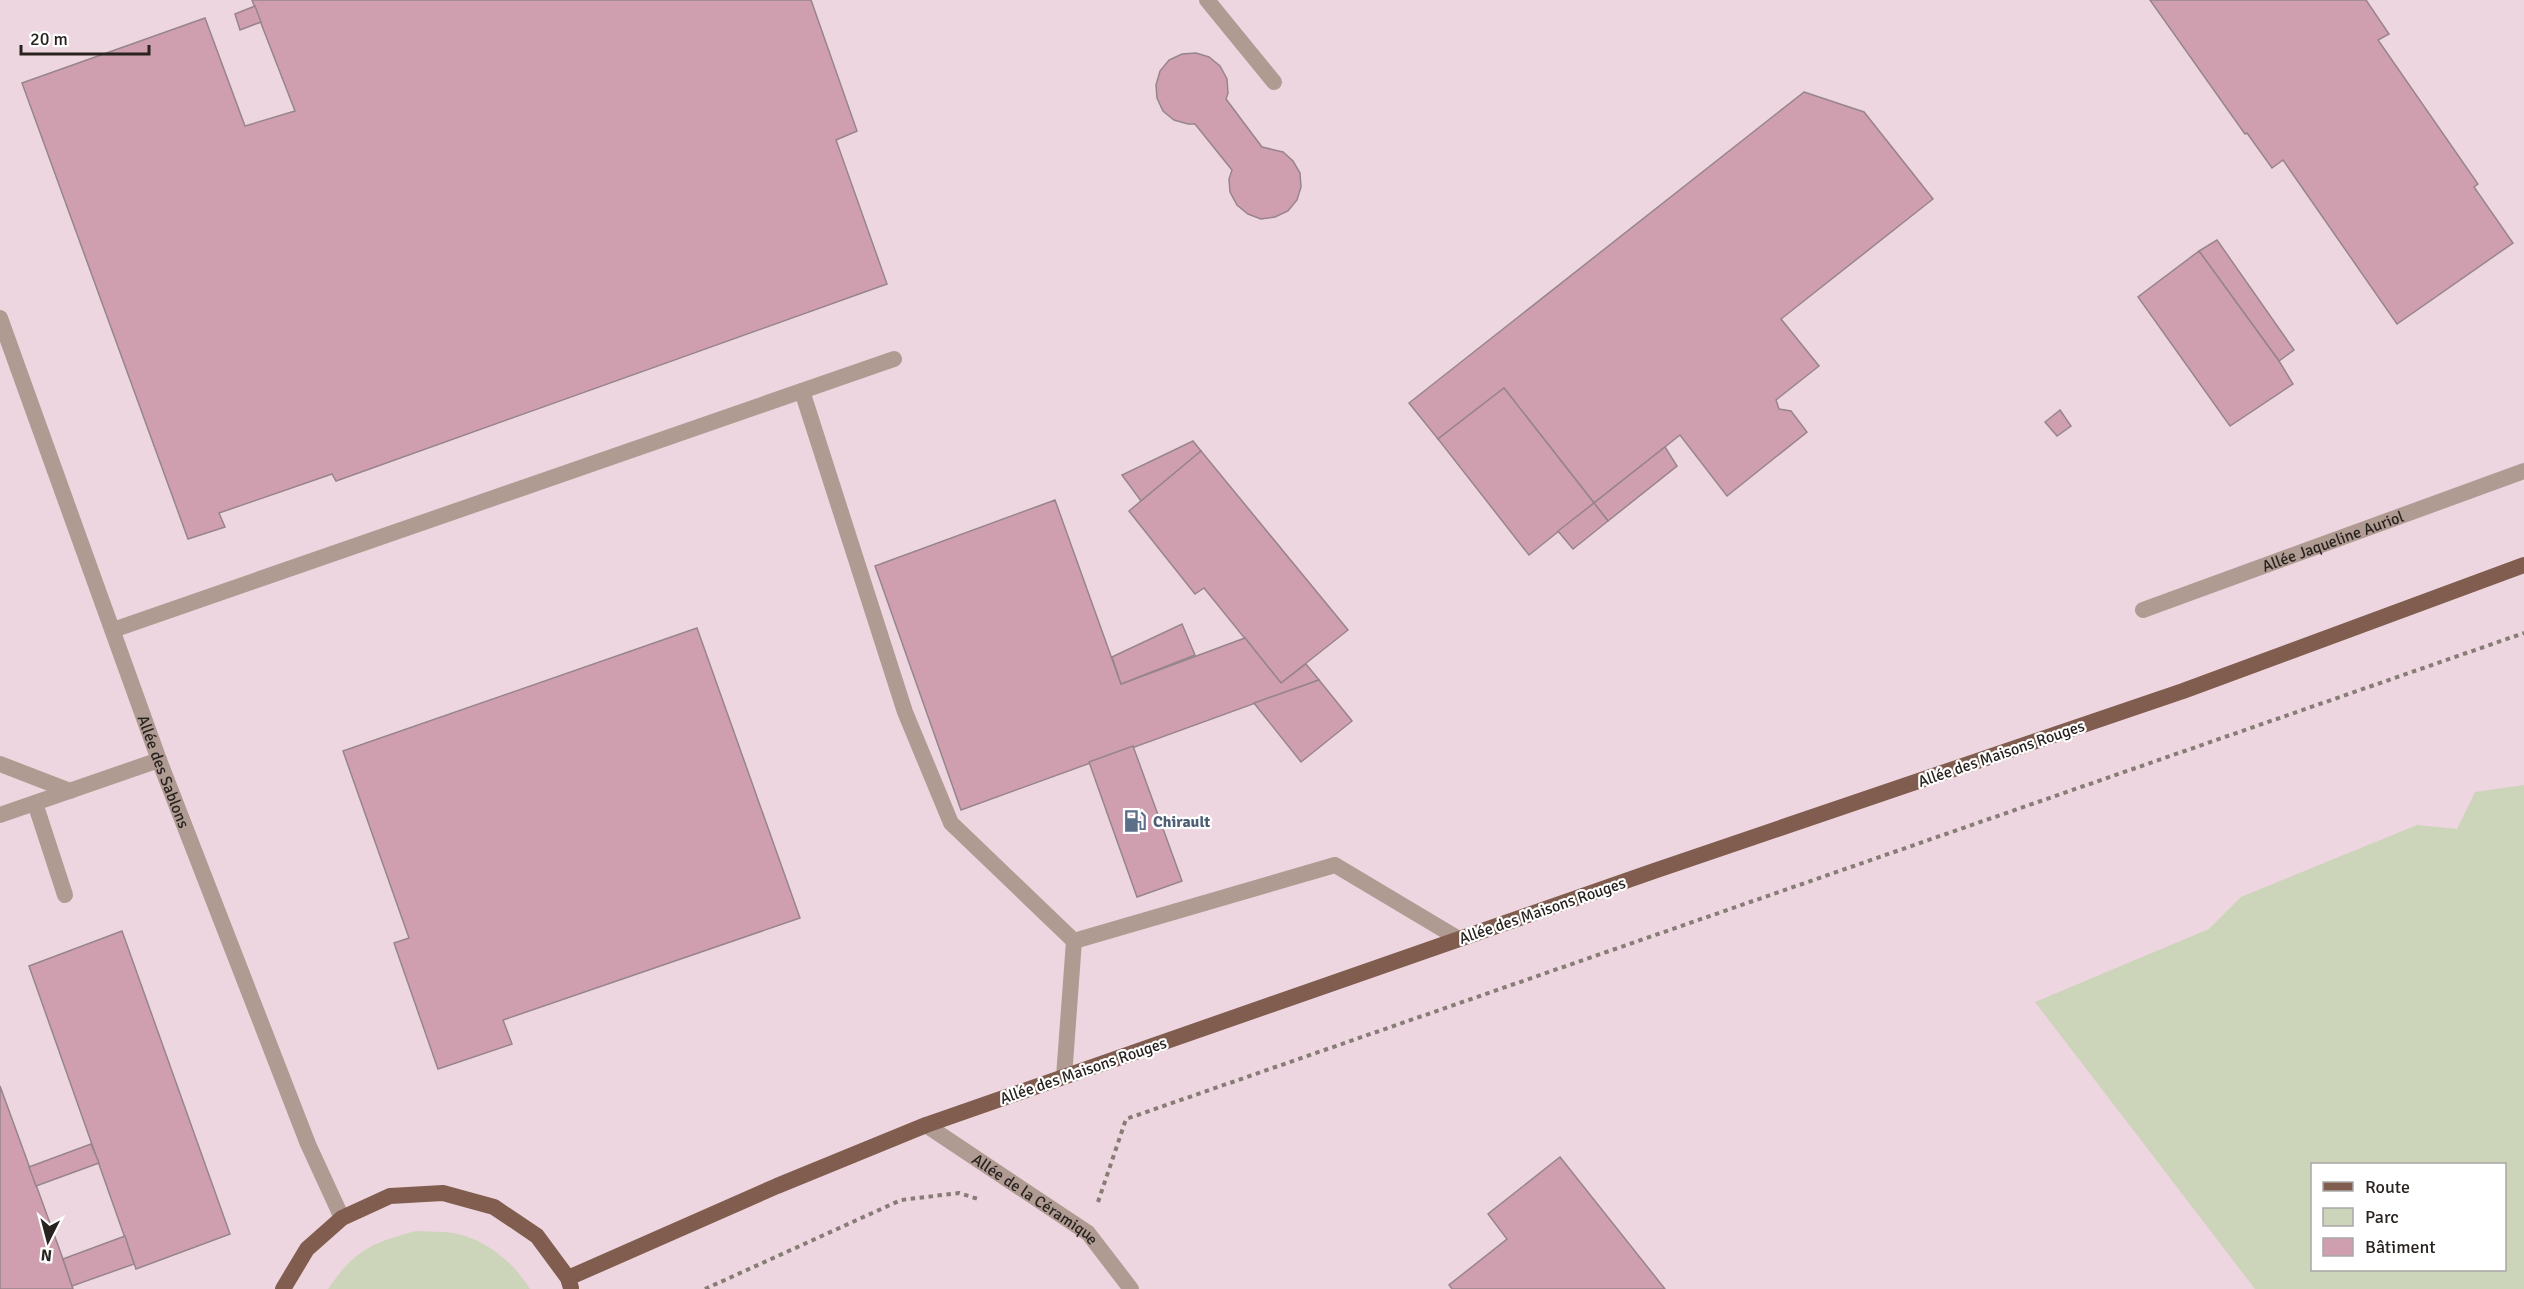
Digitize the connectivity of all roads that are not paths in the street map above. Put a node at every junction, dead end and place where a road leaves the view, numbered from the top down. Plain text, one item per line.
1 (1207, 0) edge
2 (1274, 82) dead end
3 (0, 318) edge
4 (894, 359) dead end
5 (802, 391) junction
6 (2524, 471) edge
7 (2524, 565) edge
8 (2143, 610) dead end
9 (112, 630) junction
10 (159, 760) junction
11 (0, 764) edge
12 (70, 791) junction
13 (34, 803) junction
14 (0, 815) edge
15 (65, 895) dead end
16 (1459, 939) junction
17 (1074, 941) junction
18 (1064, 1077) junction
19 (926, 1125) junction
20 (342, 1218) junction
21 (570, 1283) edge
22 (283, 1289) edge
23 (1131, 1289) edge

1 - 2 street
3 - 9 street, Allée des Sablons
4 - 5 street
5 - 9 street
5 - 17 street
6 - 8 street, Allée Jaqueline Auriol
7 - 16 main road, Allée des Maisons Rouges
9 - 10 street, Allée des Sablons
10 - 12 street
10 - 20 street, Allée des Sablons
11 - 12 street
12 - 13 street
13 - 14 street
13 - 15 street
16 - 17 street
16 - 18 main road, Allée des Maisons Rouges
17 - 18 street
18 - 19 main road, Allée des Maisons Rouges
19 - 21 main road, Allée des Maisons Rouges
19 - 23 street, Allée de la Céramique
20 - 21 main road
20 - 22 main road

